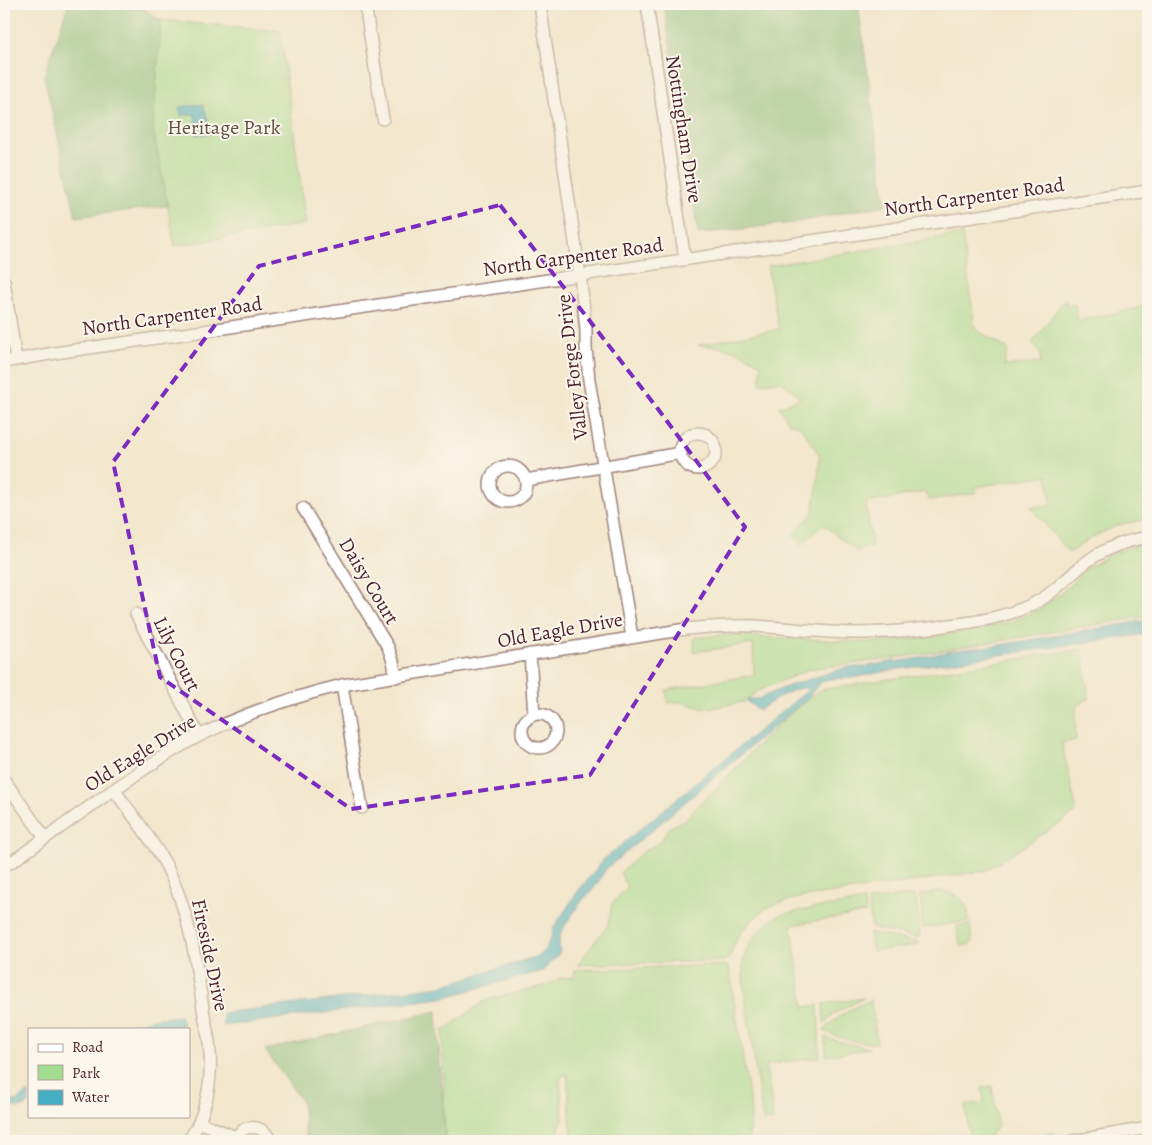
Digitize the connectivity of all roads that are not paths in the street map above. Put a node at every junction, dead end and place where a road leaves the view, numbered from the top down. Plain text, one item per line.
1 (365, 4) edge
2 (540, 4) edge
3 (647, 4) edge
4 (383, 119) dead end
5 (1148, 191) edge
6 (685, 260) junction
7 (579, 275) junction
8 (4, 281) edge
9 (16, 360) junction
10 (4, 362) edge
11 (680, 453) dead end
12 (604, 467) junction
13 (526, 480) dead end
14 (302, 508) dead end
15 (1148, 536) edge
16 (136, 614) dead end
17 (632, 637) junction
18 (530, 654) junction
19 (396, 677) junction
20 (342, 686) junction
21 (534, 715) dead end
22 (199, 736) junction
23 (4, 780) edge
24 (114, 790) junction
25 (362, 808) dead end
26 (45, 838) junction
27 (4, 866) edge
28 (199, 1122) junction
29 (1148, 1128) edge
30 (235, 1139) edge
31 (188, 1141) edge
32 (270, 1141) edge
33 (1072, 1141) edge

1 - 4 street
2 - 7 street, Valley Forge Drive
3 - 6 street, Nottingham Drive
5 - 6 street, North Carpenter Road
6 - 7 street, North Carpenter Road
7 - 9 street, North Carpenter Road
7 - 12 street, Valley Forge Drive
8 - 9 street
9 - 10 street, North Carpenter Road
11 - 12 street
12 - 13 street
12 - 17 street, Valley Forge Drive
14 - 19 street, Daisy Court
15 - 17 street, Old Eagle Drive
16 - 22 street, Lily Court
17 - 18 street, Old Eagle Drive
18 - 19 street, Old Eagle Drive
18 - 21 street
19 - 20 street, Old Eagle Drive
20 - 22 street, Old Eagle Drive
20 - 25 street
22 - 24 street, Old Eagle Drive
23 - 26 street
24 - 26 street, Old Eagle Drive
24 - 28 street, Fireside Drive
26 - 27 street, Old Eagle Drive
28 - 30 street
28 - 31 street, Fireside Drive
29 - 33 street
30 - 32 street

